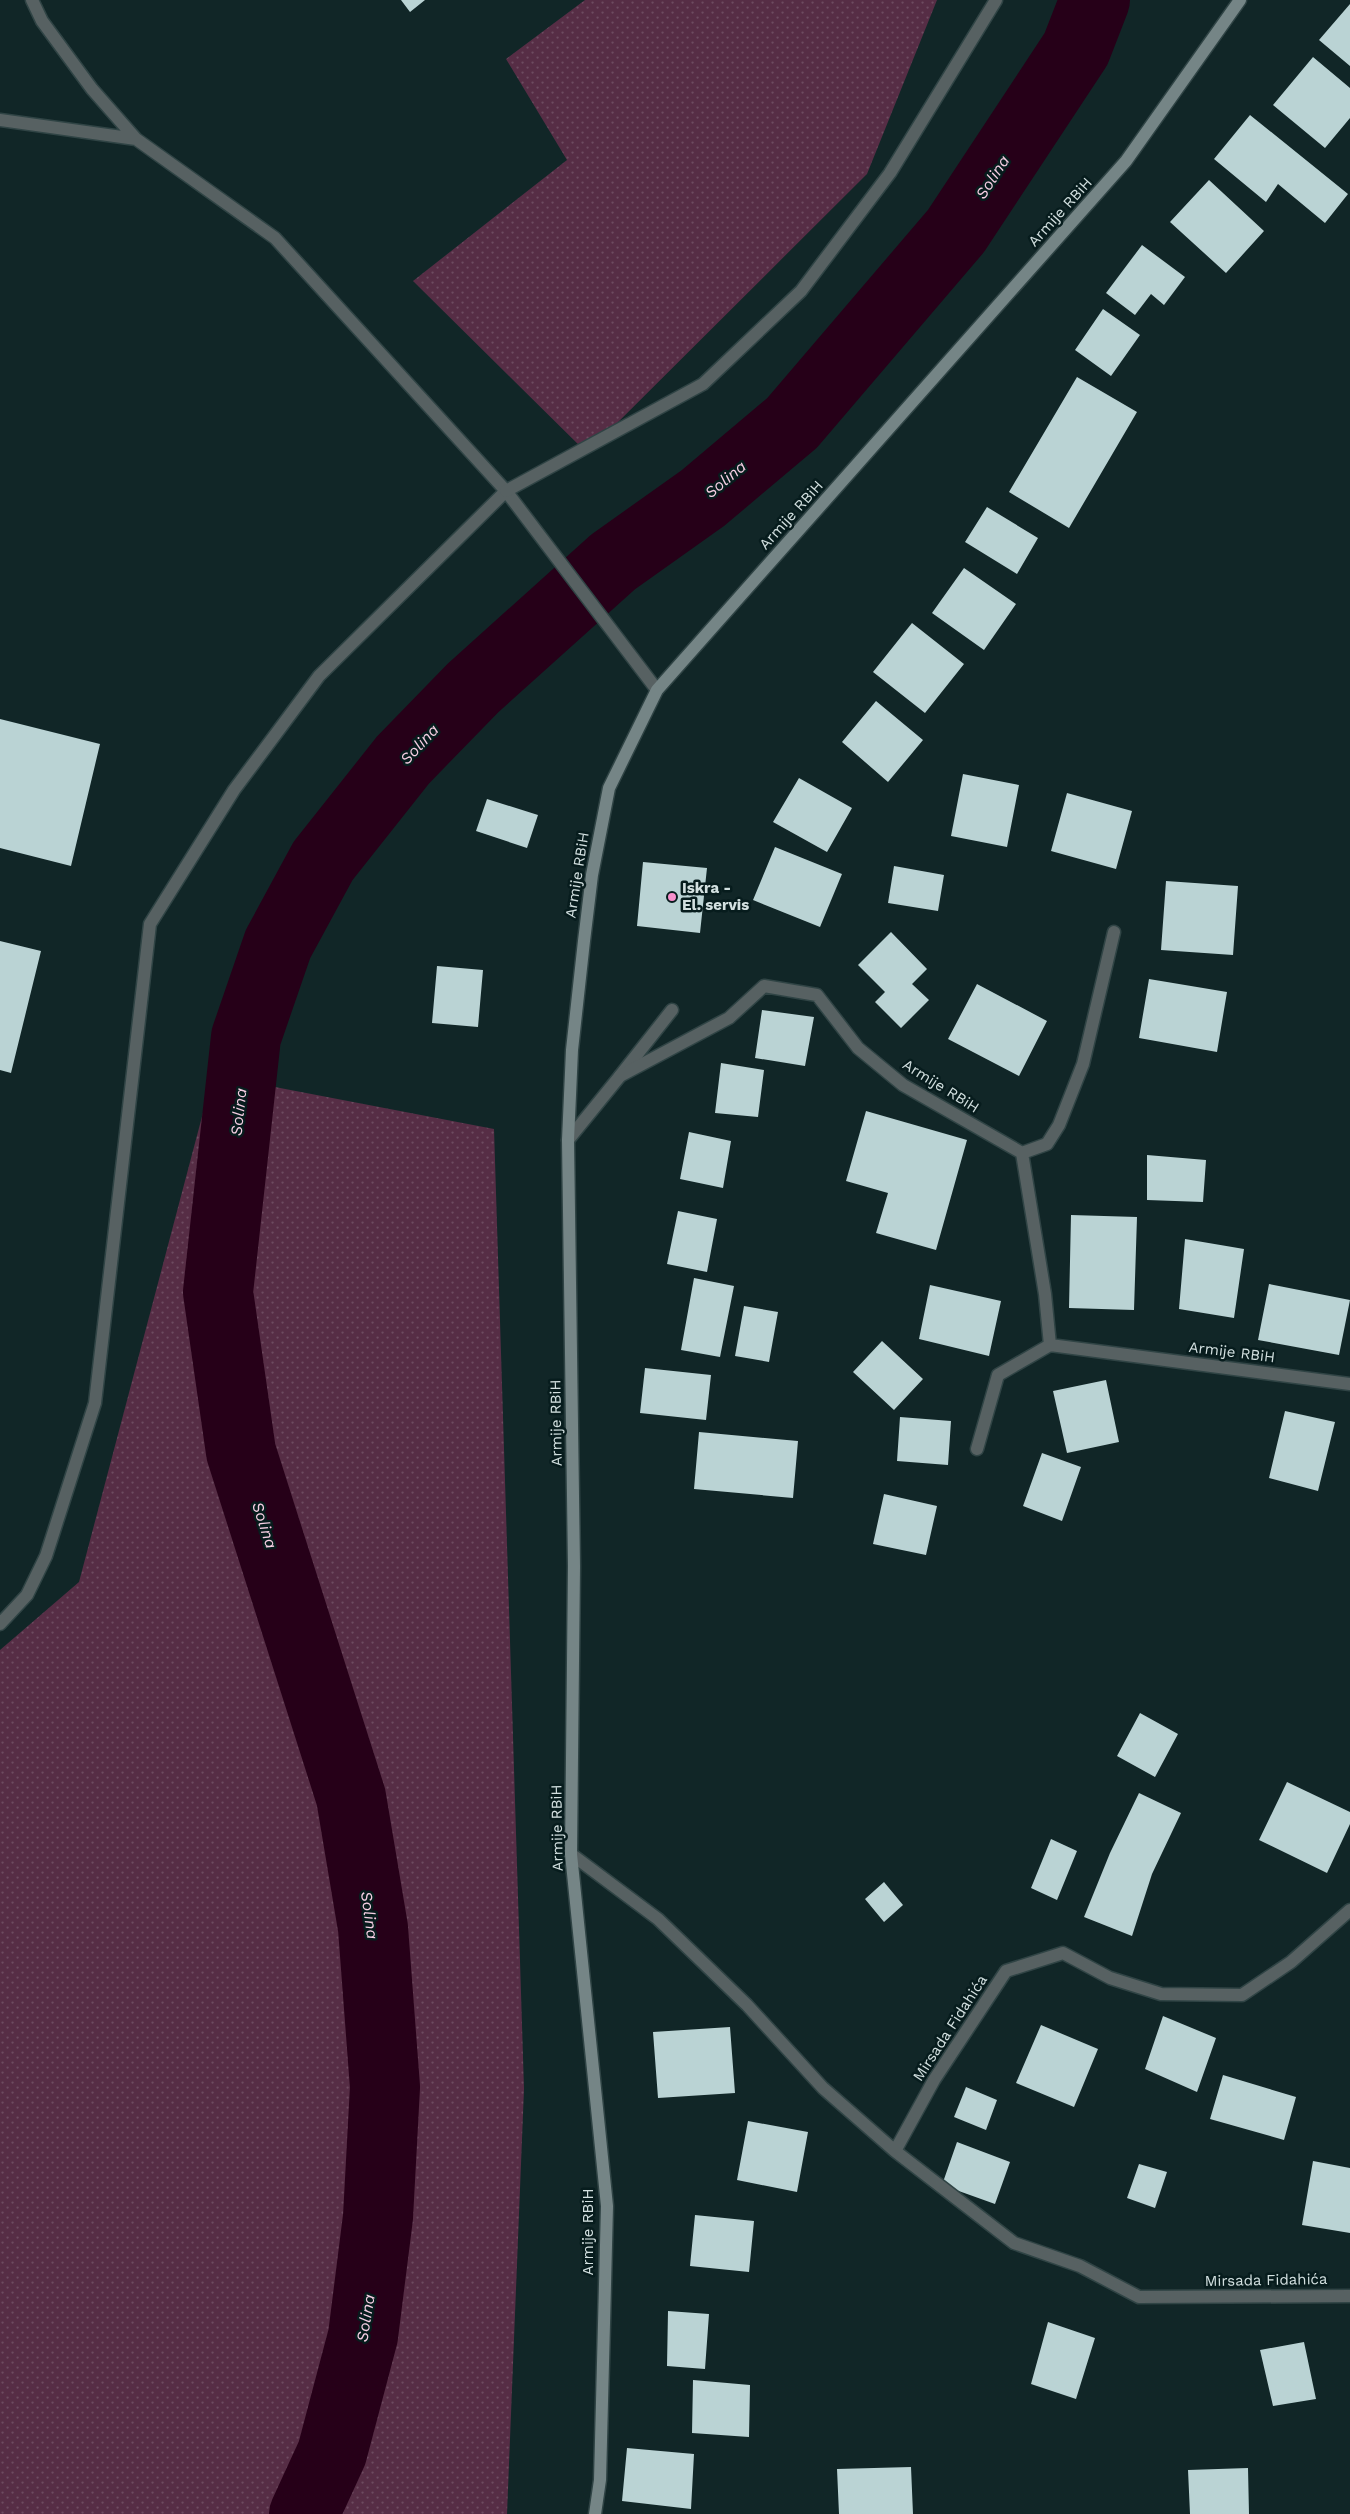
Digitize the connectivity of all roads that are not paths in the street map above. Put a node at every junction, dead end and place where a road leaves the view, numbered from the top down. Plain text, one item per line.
1 (32, 0) edge
2 (996, 0) edge
3 (1240, 0) edge
4 (0, 120) edge
5 (136, 139) junction
6 (506, 491) junction
7 (657, 690) junction
8 (1114, 932) dead end
9 (672, 1010) dead end
10 (620, 1076) junction
11 (568, 1140) junction
12 (1022, 1153) junction
13 (1050, 1345) junction
14 (1350, 1384) edge
15 (977, 1449) dead end
16 (0, 1624) edge
17 (571, 1854) junction
18 (1350, 1910) edge
19 (895, 2151) junction
20 (1350, 2296) edge
21 (595, 2514) edge

1 - 5 street
2 - 6 street
3 - 7 main road, Armije RBiH
4 - 5 street
5 - 6 street
6 - 7 street
6 - 16 street
7 - 11 main road, Armije RBiH
8 - 12 street
9 - 10 street
10 - 11 street, Armije RBiH
10 - 12 street, Armije RBiH
11 - 17 main road, Armije RBiH
12 - 13 street
13 - 14 street, Armije RBiH
13 - 15 street
17 - 19 street, Mirsada Fidahića
17 - 21 main road, Armije RBiH
18 - 19 street, Mirsada Fidahića
19 - 20 street, Mirsada Fidahića

